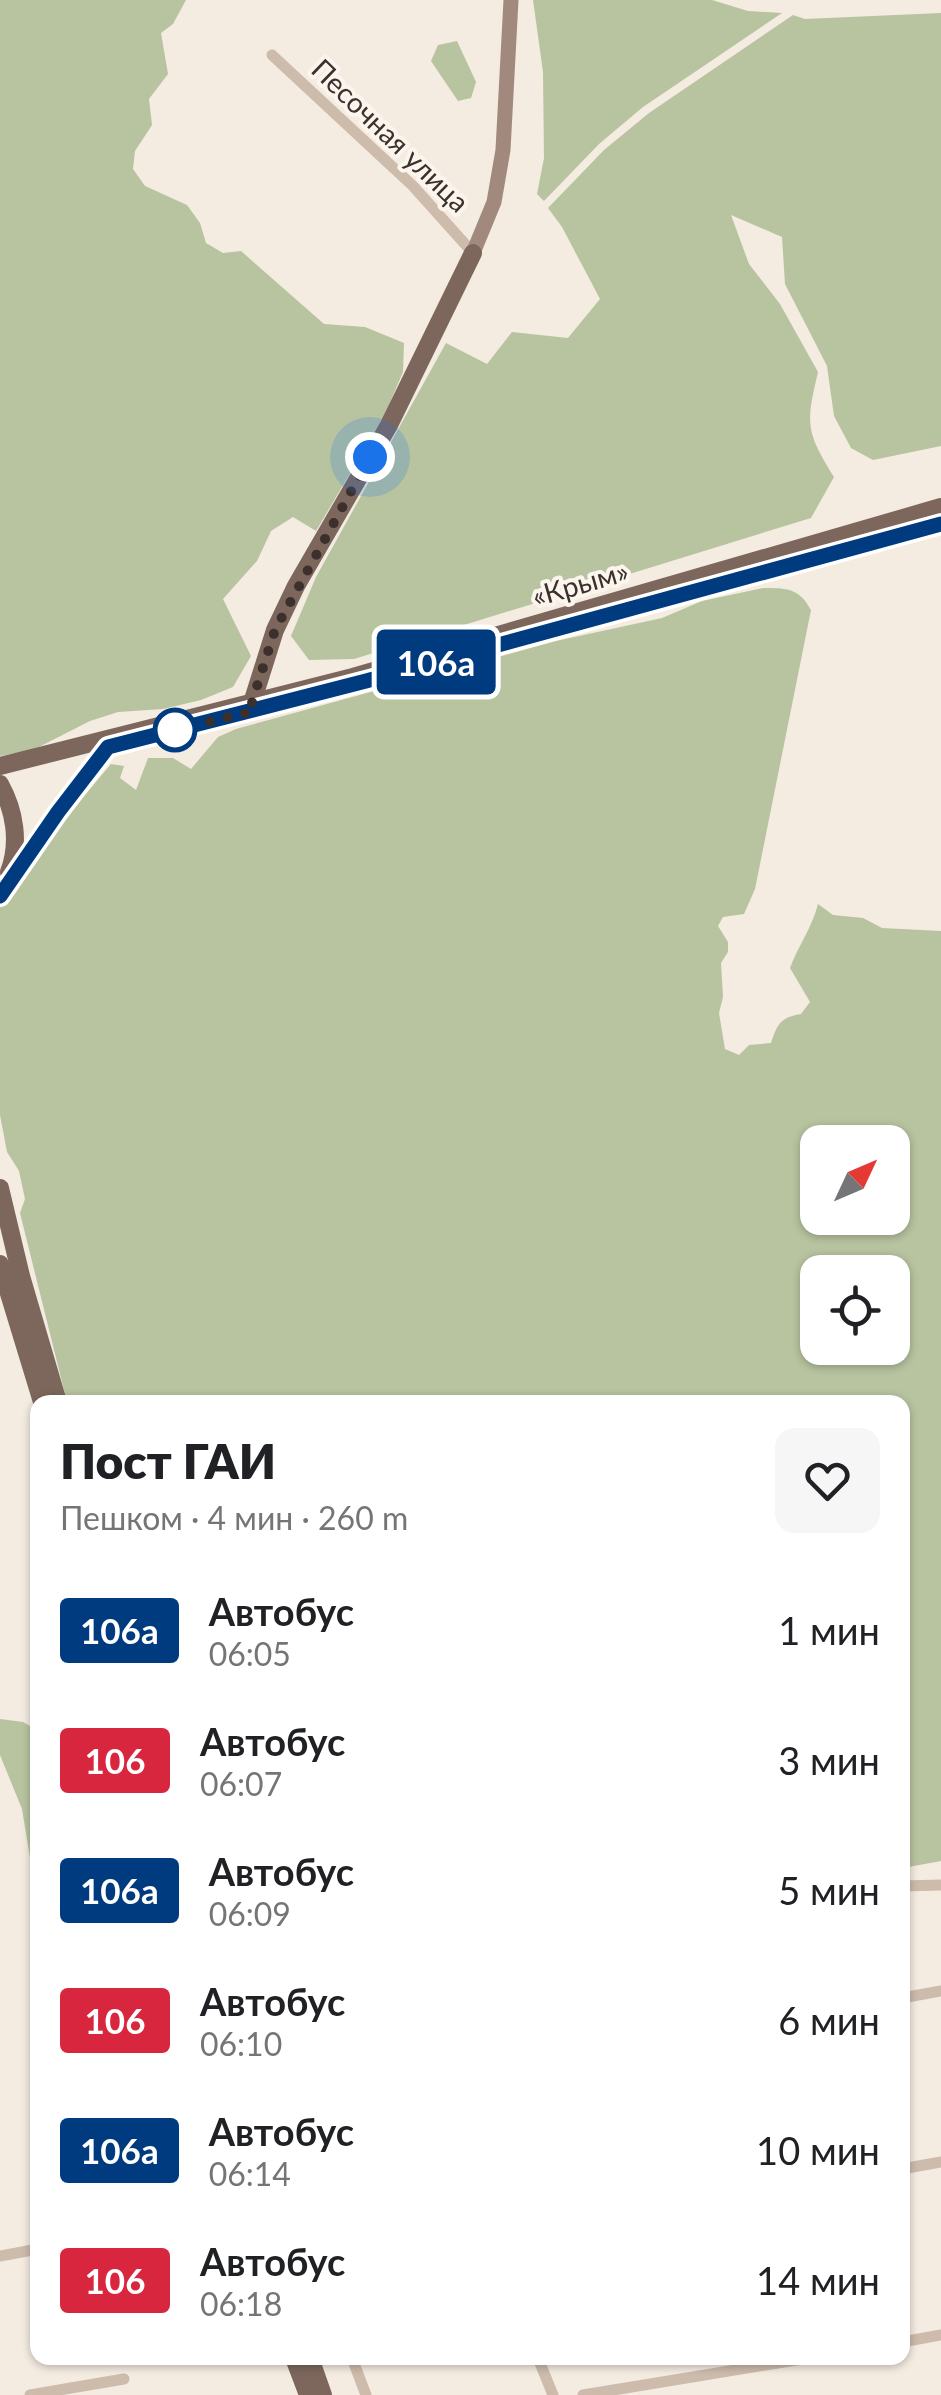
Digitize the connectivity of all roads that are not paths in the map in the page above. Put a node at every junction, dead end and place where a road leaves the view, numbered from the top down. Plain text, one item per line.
1 (510, 0) edge
2 (272, 55) dead end
3 (473, 253) junction
4 (941, 507) edge
5 (941, 524) edge
6 (253, 707) junction
7 (108, 747) junction
8 (0, 766) edge
9 (0, 776) edge
10 (0, 784) edge
11 (1, 893) edge
12 (0, 1188) edge
13 (0, 1264) edge
14 (40, 1395) edge
15 (56, 1395) edge
16 (910, 1886) edge
17 (941, 1886) edge
18 (941, 1991) edge
19 (910, 1997) edge
20 (941, 2162) edge
21 (910, 2168) edge
22 (30, 2251) edge
23 (0, 2256) edge
24 (941, 2335) edge
25 (910, 2341) edge
26 (297, 2365) edge
27 (312, 2365) edge
28 (355, 2365) edge
29 (541, 2365) edge
30 (765, 2365) edge
31 (124, 2379) dead end
32 (30, 2395) edge
33 (308, 2395) edge
34 (323, 2395) edge
35 (366, 2395) edge
36 (553, 2395) edge
37 (583, 2395) edge

1 - 3 main road
2 - 3 street, Песочная улица
3 - 6 main road
4 - 6 main road, «Крым»
5 - 6 main road, «Крым»
6 - 7 main road, «Крым»
6 - 8 main road, «Крым»
7 - 9 main road, «Крым»
7 - 11 main road
10 - 11 main road
12 - 15 main road
13 - 14 main road
16 - 17 street
18 - 19 street
20 - 21 street
22 - 23 street
24 - 25 street
26 - 33 main road
27 - 34 main road
28 - 35 street
29 - 36 street
30 - 37 street
31 - 32 street

